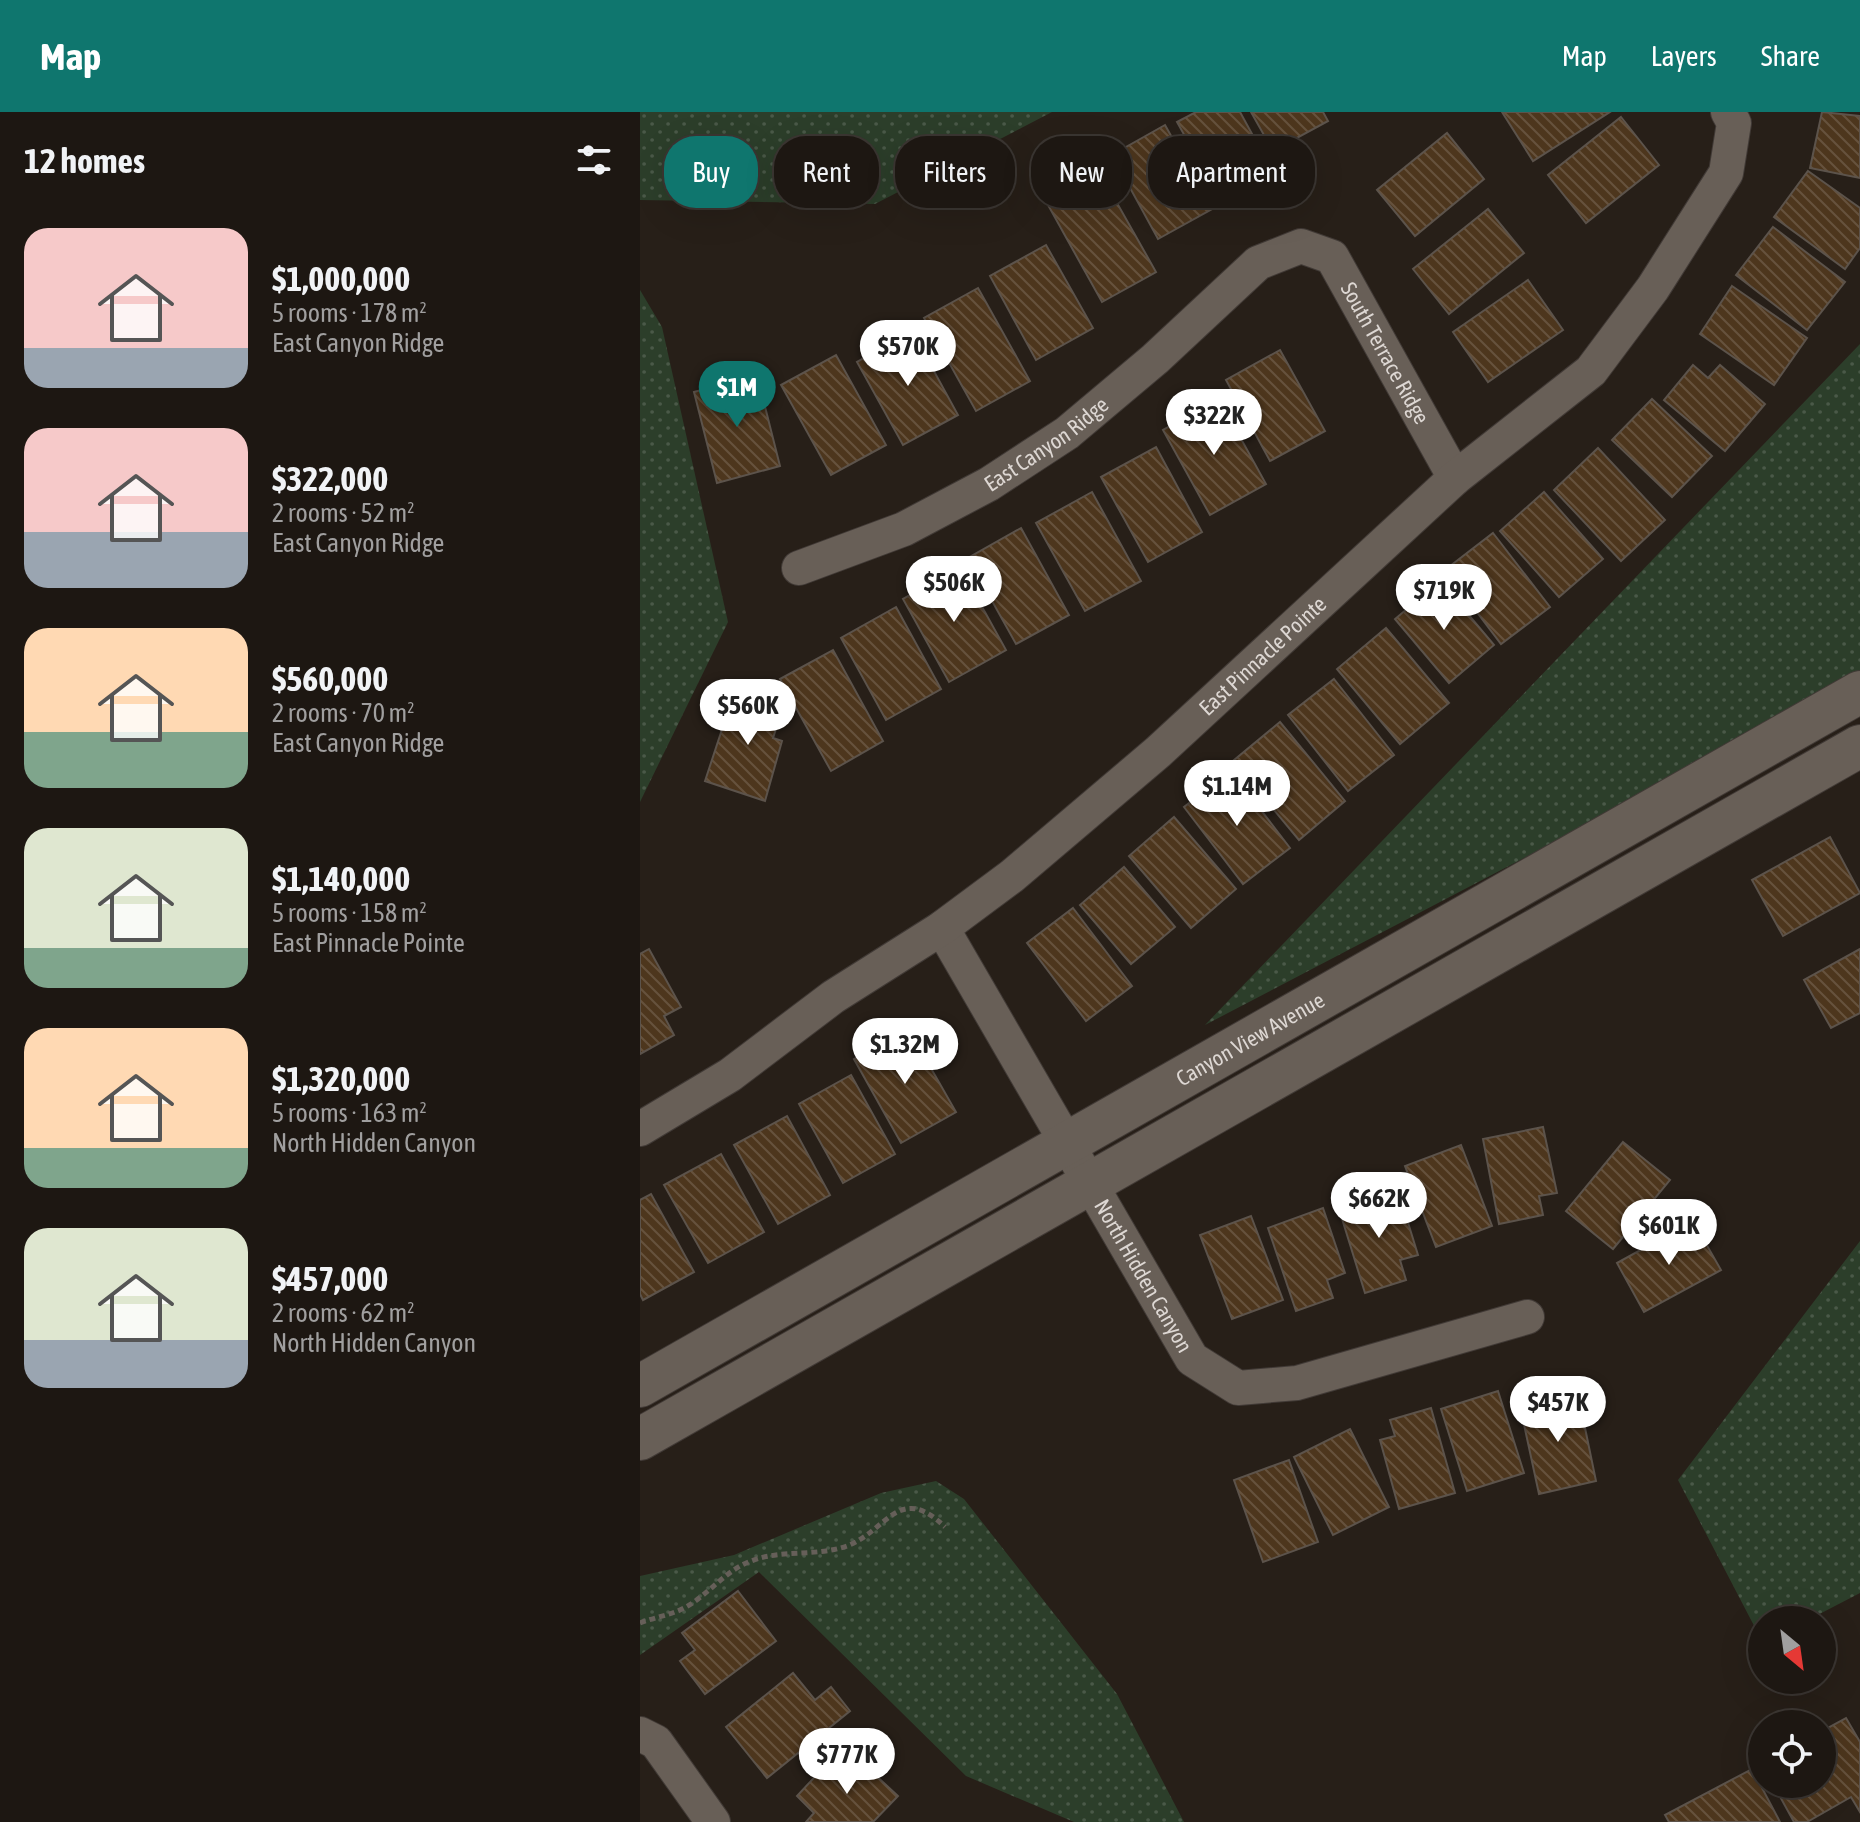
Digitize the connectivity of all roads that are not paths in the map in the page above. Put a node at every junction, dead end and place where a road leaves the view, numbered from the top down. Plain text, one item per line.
1 (1728, 112) edge
2 (1301, 246) joint
3 (1455, 478) junction
4 (799, 568) dead end
5 (1854, 711) edge
6 (1860, 746) edge
7 (942, 928) junction
8 (640, 1129) edge
9 (1067, 1142) junction
10 (1091, 1183) junction
11 (1527, 1317) dead end
12 (640, 1386) edge
13 (640, 1439) edge
14 (640, 1734) edge
15 (713, 1822) edge

1 - 3 street, East Pinnacle Pointe
2 - 3 street, South Terrace Ridge
2 - 4 street, East Canyon Ridge
3 - 7 street, East Pinnacle Pointe
5 - 9 street, Canyon View Avenue
6 - 10 street
7 - 8 street, East Pinnacle Pointe
7 - 9 street, North Hidden Canyon
9 - 10 street, North Hidden Canyon
9 - 12 street, Canyon View Avenue
10 - 11 street, North Hidden Canyon
10 - 13 street
14 - 15 street

